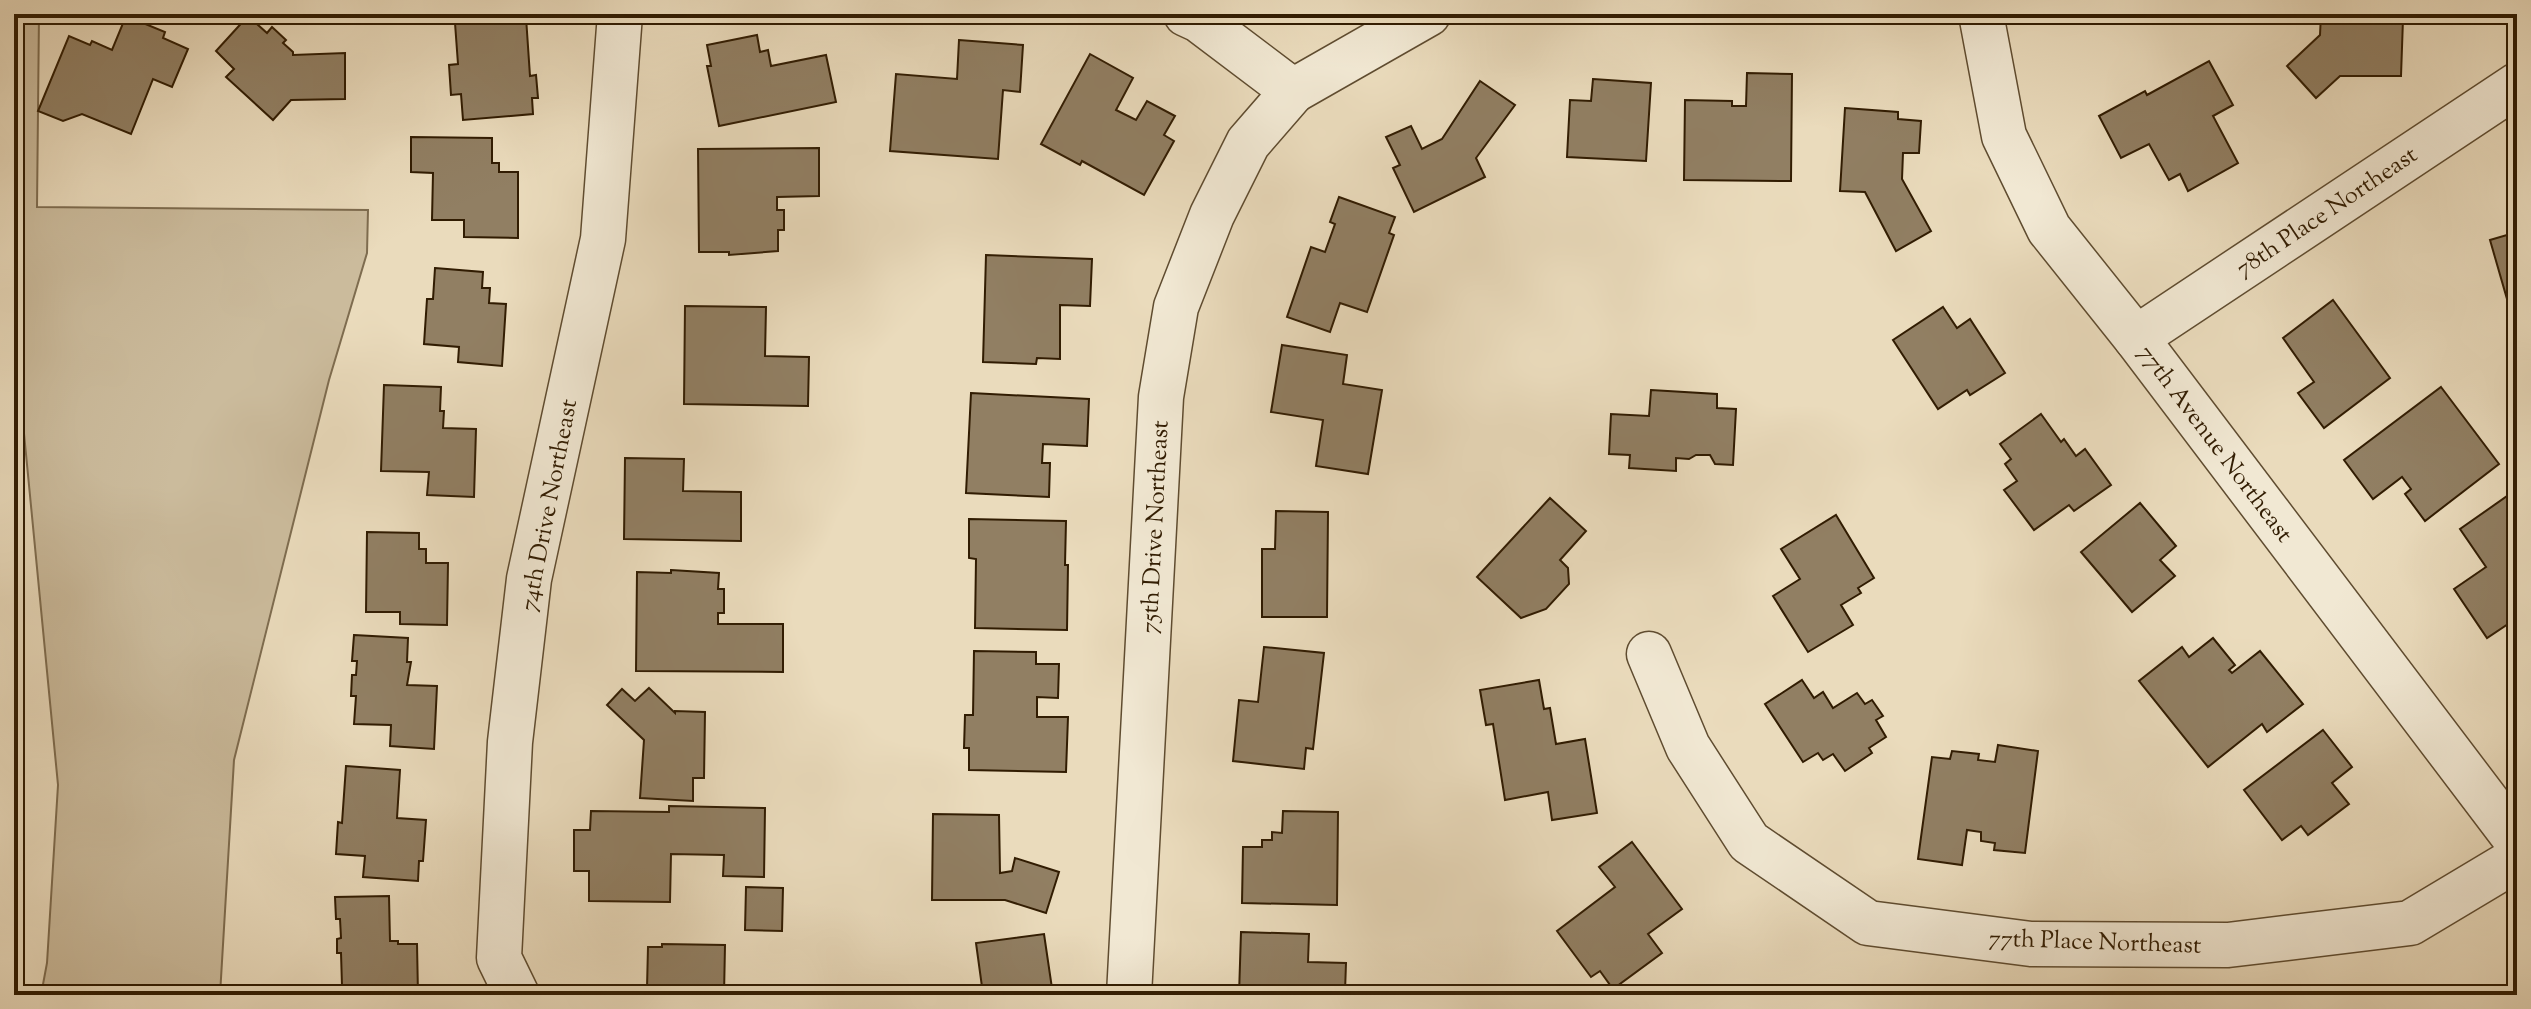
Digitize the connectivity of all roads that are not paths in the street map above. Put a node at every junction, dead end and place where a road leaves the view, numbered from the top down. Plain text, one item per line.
1 (620, 14) edge
2 (1186, 14) edge
3 (1428, 14) edge
4 (1981, 14) edge
5 (2517, 85) edge
6 (1293, 91) junction
7 (2136, 338) junction
8 (1649, 654) dead end
9 (2517, 841) edge
10 (2517, 859) edge
11 (517, 995) edge
12 (1129, 995) edge

1 - 11 street, 74th Drive Northeast
2 - 6 street
3 - 6 street, 75th Drive Northeast
4 - 7 street, 77th Avenue Northeast
5 - 7 street, 78th Place Northeast
6 - 12 street, 75th Drive Northeast
7 - 9 street, 77th Avenue Northeast
8 - 10 street, 77th Place Northeast

